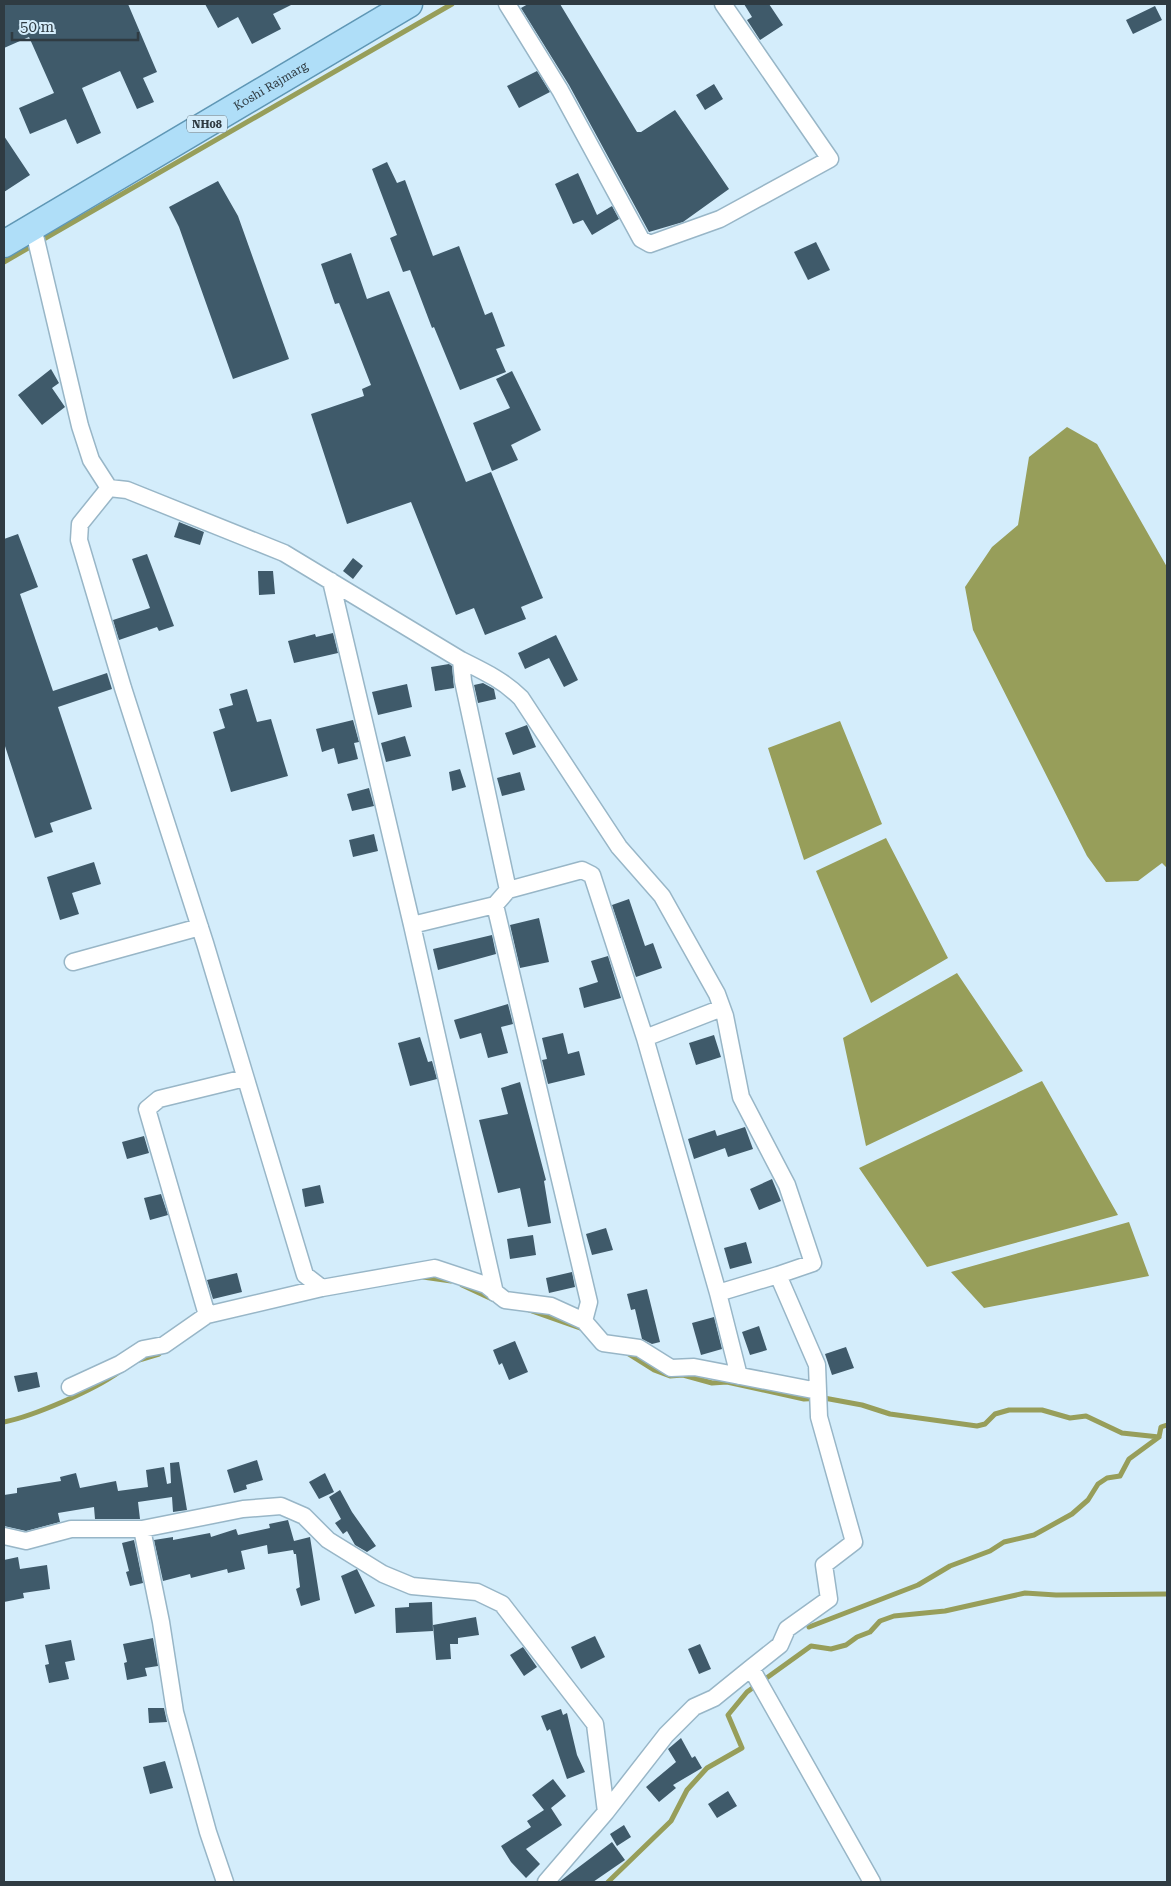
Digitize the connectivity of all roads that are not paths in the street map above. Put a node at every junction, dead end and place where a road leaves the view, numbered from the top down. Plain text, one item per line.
1 (409, 4) edge
2 (507, 4) edge
3 (723, 4) edge
4 (33, 227) junction
5 (4, 244) edge
6 (109, 488) junction
7 (331, 581) junction
8 (461, 660) junction
9 (508, 890) junction
10 (495, 905) junction
11 (412, 925) junction
12 (200, 927) junction
13 (74, 962) dead end
14 (722, 1008) junction
15 (645, 1038) junction
16 (245, 1078) junction
17 (778, 1275) junction
18 (322, 1288) junction
19 (495, 1293) junction
20 (718, 1293) junction
21 (207, 1315) junction
22 (584, 1321) junction
23 (739, 1376) junction
24 (70, 1387) dead end
25 (818, 1391) junction
26 (142, 1530) junction
27 (4, 1536) edge
28 (756, 1678) junction
29 (606, 1812) junction
30 (225, 1882) edge
31 (546, 1882) edge
32 (872, 1882) edge

1 - 4 main road, Koshi Rajmarg / NH08
2 - 3 street
4 - 5 main road, Koshi Rajmarg / NH08
4 - 6 street
6 - 7 street
6 - 12 street
7 - 8 street
7 - 11 street
8 - 9 street
8 - 14 street
9 - 10 street
9 - 15 street
10 - 11 street
10 - 22 street
11 - 19 street
12 - 13 street
12 - 16 street
14 - 15 street
14 - 17 street
15 - 20 street
16 - 18 street
16 - 21 street
17 - 20 street
17 - 25 street
18 - 19 street
18 - 21 street
19 - 22 street
20 - 23 street
21 - 24 street
22 - 23 street
23 - 25 street
25 - 28 street
26 - 27 street
26 - 29 street
26 - 30 street
28 - 29 street
28 - 32 street
29 - 31 street

